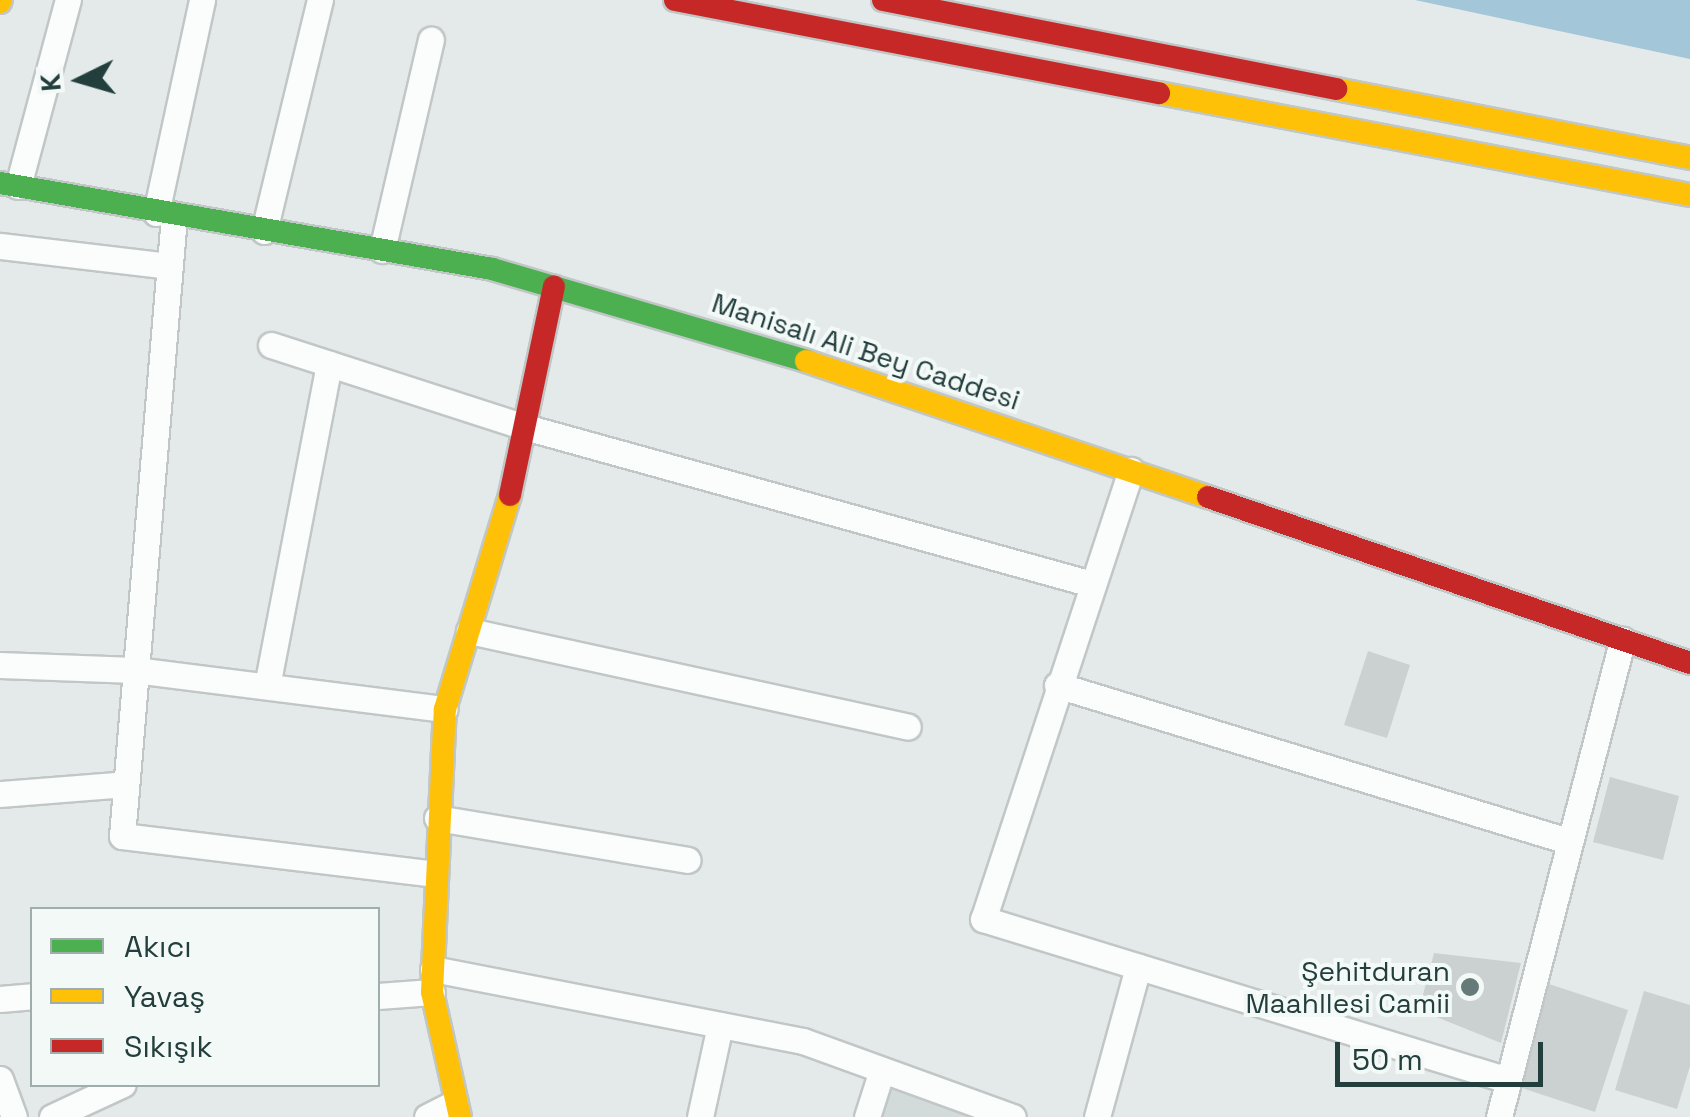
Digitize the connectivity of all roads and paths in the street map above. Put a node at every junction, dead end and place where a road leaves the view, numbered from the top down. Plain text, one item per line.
1 (68, 0) edge
2 (202, 0) edge
3 (320, 0) edge
4 (675, 0) edge
5 (883, 0) edge
6 (430, 40) dead end
7 (1690, 158) edge
8 (9, 184) edge
9 (1690, 194) edge
10 (165, 215) junction
11 (264, 231) junction
12 (0, 246) edge
13 (382, 250) junction
14 (168, 266) junction
15 (554, 287) junction
16 (271, 345) dead end
17 (328, 364) junction
18 (525, 428) junction
19 (1131, 470) junction
20 (1092, 584) junction
21 (469, 631) junction
22 (1622, 640) junction
23 (1690, 664) edge
24 (0, 665) edge
25 (135, 670) junction
26 (1057, 685) junction
27 (267, 686) junction
28 (445, 709) junction
29 (908, 727) dead end
30 (126, 784) junction
31 (0, 794) edge
32 (438, 818) junction
33 (1568, 840) junction
34 (688, 860) dead end
35 (434, 874) junction
36 (1138, 967) junction
37 (433, 981) junction
38 (380, 995) edge
39 (30, 996) edge
40 (0, 999) edge
41 (720, 1025) junction
42 (882, 1070) junction
43 (0, 1079) edge
44 (1508, 1080) junction
45 (117, 1087) edge
46 (458, 1110) edge
47 (14, 1117) edge
48 (52, 1117) edge
49 (428, 1117) edge
50 (700, 1117) edge
51 (867, 1117) edge
52 (1013, 1117) edge
53 (1097, 1117) edge
54 (1499, 1117) edge

1 - 8 street
2 - 10 street
3 - 11 street
4 - 9 street
5 - 7 street
6 - 13 street
8 - 10 street, Manisalı Ali Bey Caddesi
10 - 11 street, Manisalı Ali Bey Caddesi
10 - 14 street
11 - 13 street, Manisalı Ali Bey Caddesi
12 - 14 street
13 - 15 street, Manisalı Ali Bey Caddesi
14 - 25 street
15 - 18 street
15 - 19 street, Manisalı Ali Bey Caddesi
16 - 17 street
17 - 18 street
17 - 27 street
18 - 20 street
18 - 21 street
19 - 20 street
19 - 22 street, Manisalı Ali Bey Caddesi
20 - 26 street
21 - 28 street
21 - 29 street
22 - 23 street, Manisalı Ali Bey Caddesi
22 - 33 street
24 - 25 street
25 - 27 street
25 - 30 street
26 - 33 street
26 - 36 street
27 - 28 street
28 - 32 street
30 - 31 street
30 - 35 street
32 - 34 street
32 - 35 street
33 - 44 street
35 - 37 street
36 - 44 street
36 - 53 street
37 - 38 street
37 - 41 street
37 - 46 street
39 - 40 street
41 - 42 street
41 - 50 street
42 - 51 street
42 - 52 street
43 - 47 street
44 - 54 street
45 - 48 street
46 - 49 street

